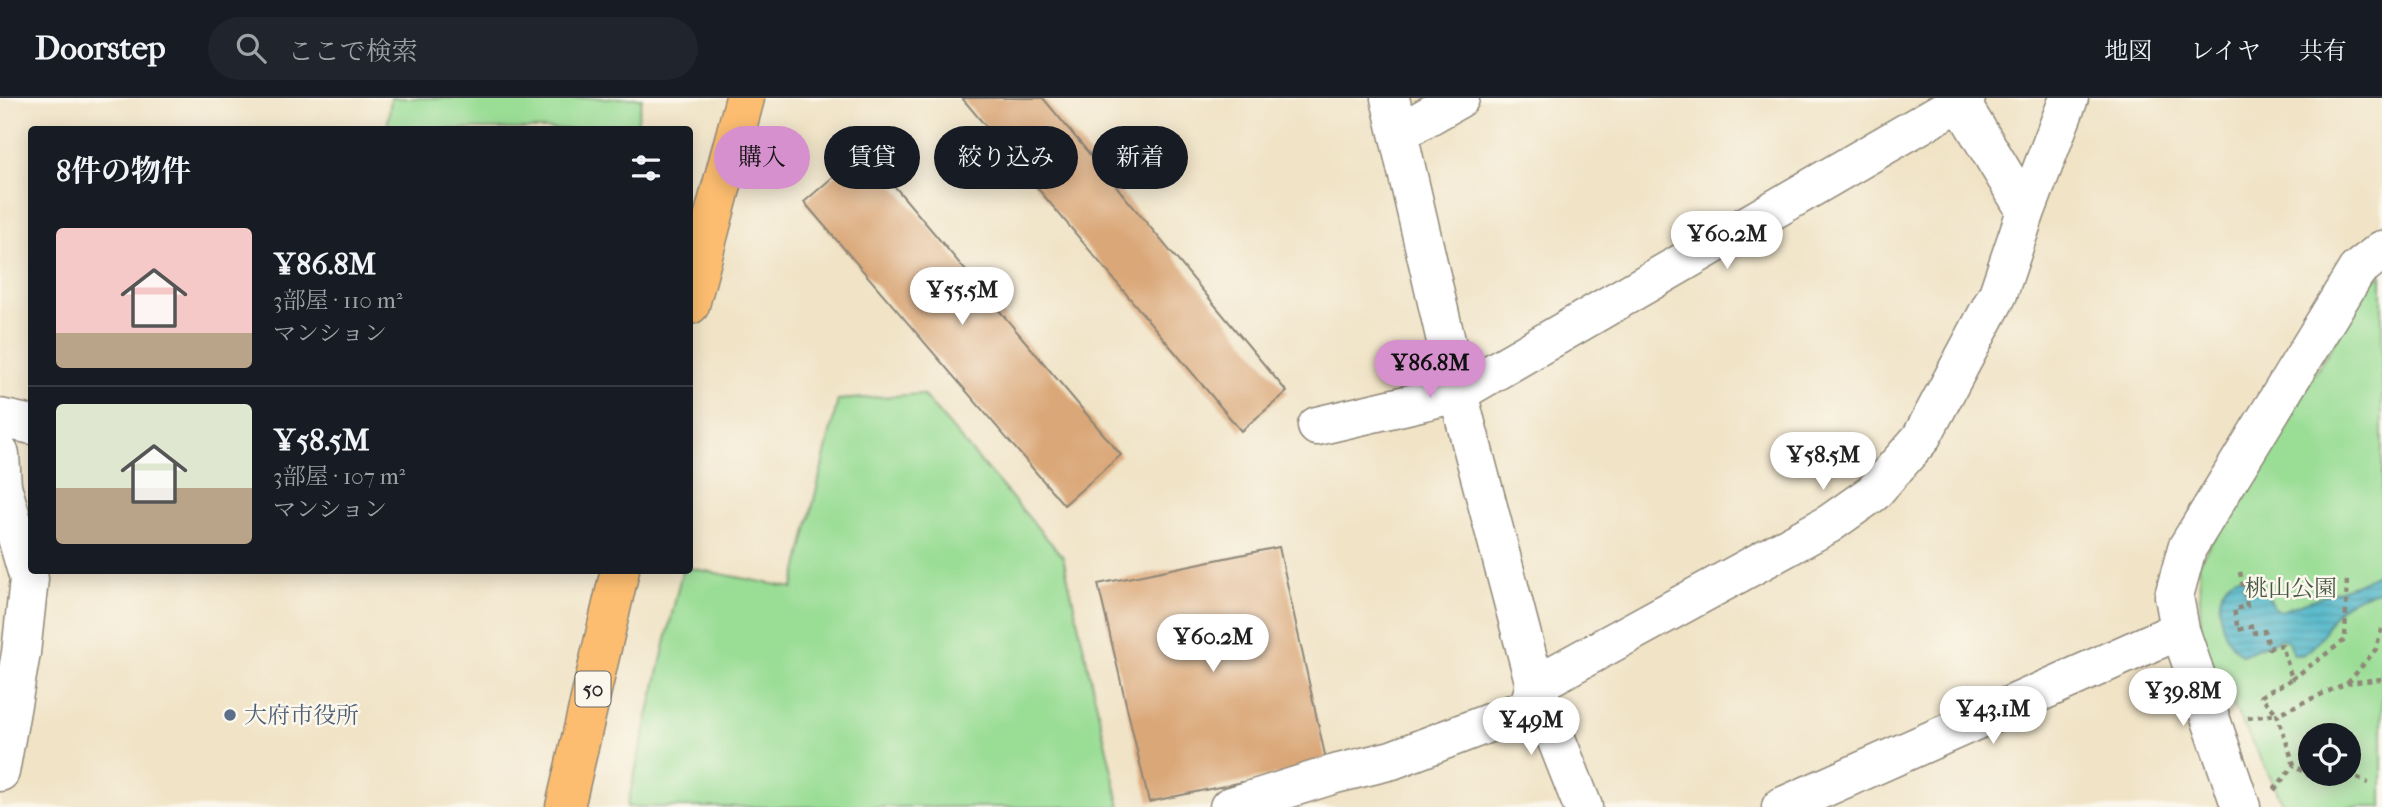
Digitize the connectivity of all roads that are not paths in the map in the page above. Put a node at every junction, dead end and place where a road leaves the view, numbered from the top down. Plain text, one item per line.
1 (745, 98) edge
2 (1460, 98) edge
3 (2069, 98) edge
4 (1961, 99) edge
5 (1394, 116) edge
6 (2026, 211) junction
7 (2382, 250) edge
8 (693, 294) edge
9 (1458, 393) junction
10 (0, 418) edge
11 (28, 424) edge
12 (1317, 426) dead end
13 (0, 454) edge
14 (619, 574) edge
15 (2180, 630) junction
16 (1535, 685) junction
17 (0, 772) edge
18 (2255, 802) edge
19 (565, 807) edge
20 (1230, 807) edge
21 (1583, 807) edge
22 (1781, 807) edge

1 - 8 main road
2 - 5 street
3 - 6 street
4 - 6 street
4 - 9 street
5 - 9 street
6 - 16 street
7 - 15 street
9 - 12 street
9 - 16 street
10 - 11 street
13 - 17 street
14 - 19 main road, 50
15 - 18 street
15 - 22 street
16 - 20 street
16 - 21 street

